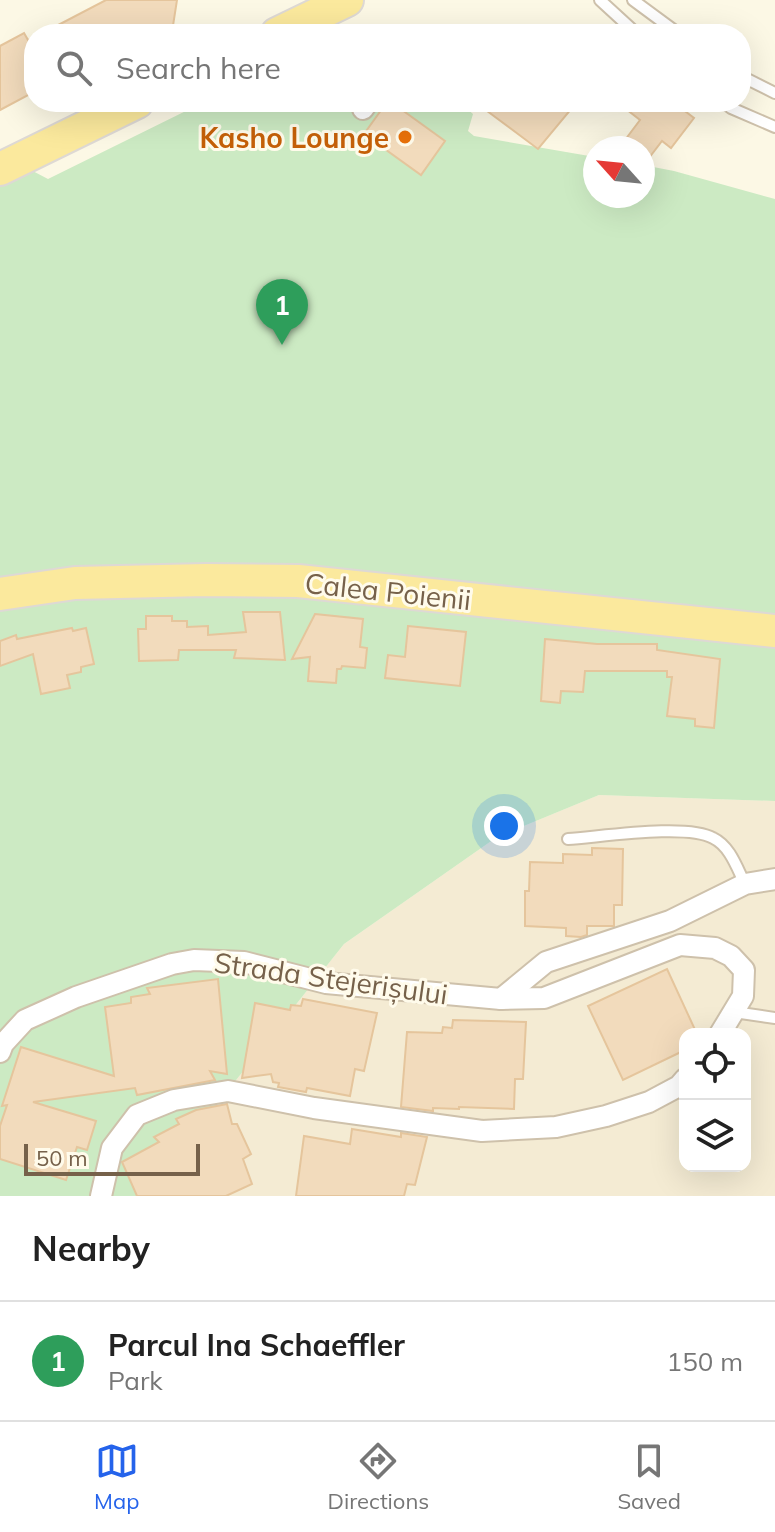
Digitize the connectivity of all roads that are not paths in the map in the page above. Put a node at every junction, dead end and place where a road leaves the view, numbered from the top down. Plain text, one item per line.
1 (347, 0) edge
2 (600, 0) edge
3 (633, 0) edge
4 (298, 24) edge
5 (626, 24) edge
6 (665, 24) edge
7 (751, 81) edge
8 (775, 93) edge
9 (117, 112) edge
10 (740, 112) edge
11 (775, 127) edge
12 (0, 169) edge
13 (0, 594) edge
14 (775, 631) edge
15 (568, 839) dead end
16 (775, 879) edge
17 (745, 884) junction
18 (501, 999) junction
19 (734, 1012) junction
20 (775, 1018) edge
21 (724, 1028) edge
22 (0, 1052) edge
23 (679, 1086) edge
24 (101, 1196) edge

1 - 4 main road
2 - 5 lane
3 - 6 lane
7 - 8 lane
9 - 12 main road
10 - 11 lane
13 - 14 main road, Calea Poienii
15 - 17 lane
16 - 17 street
17 - 18 street
18 - 19 street, Strada Stejerișului
18 - 22 street, Strada Stejerișului
19 - 20 lane
19 - 21 street, Strada Stejerișului
23 - 24 street

